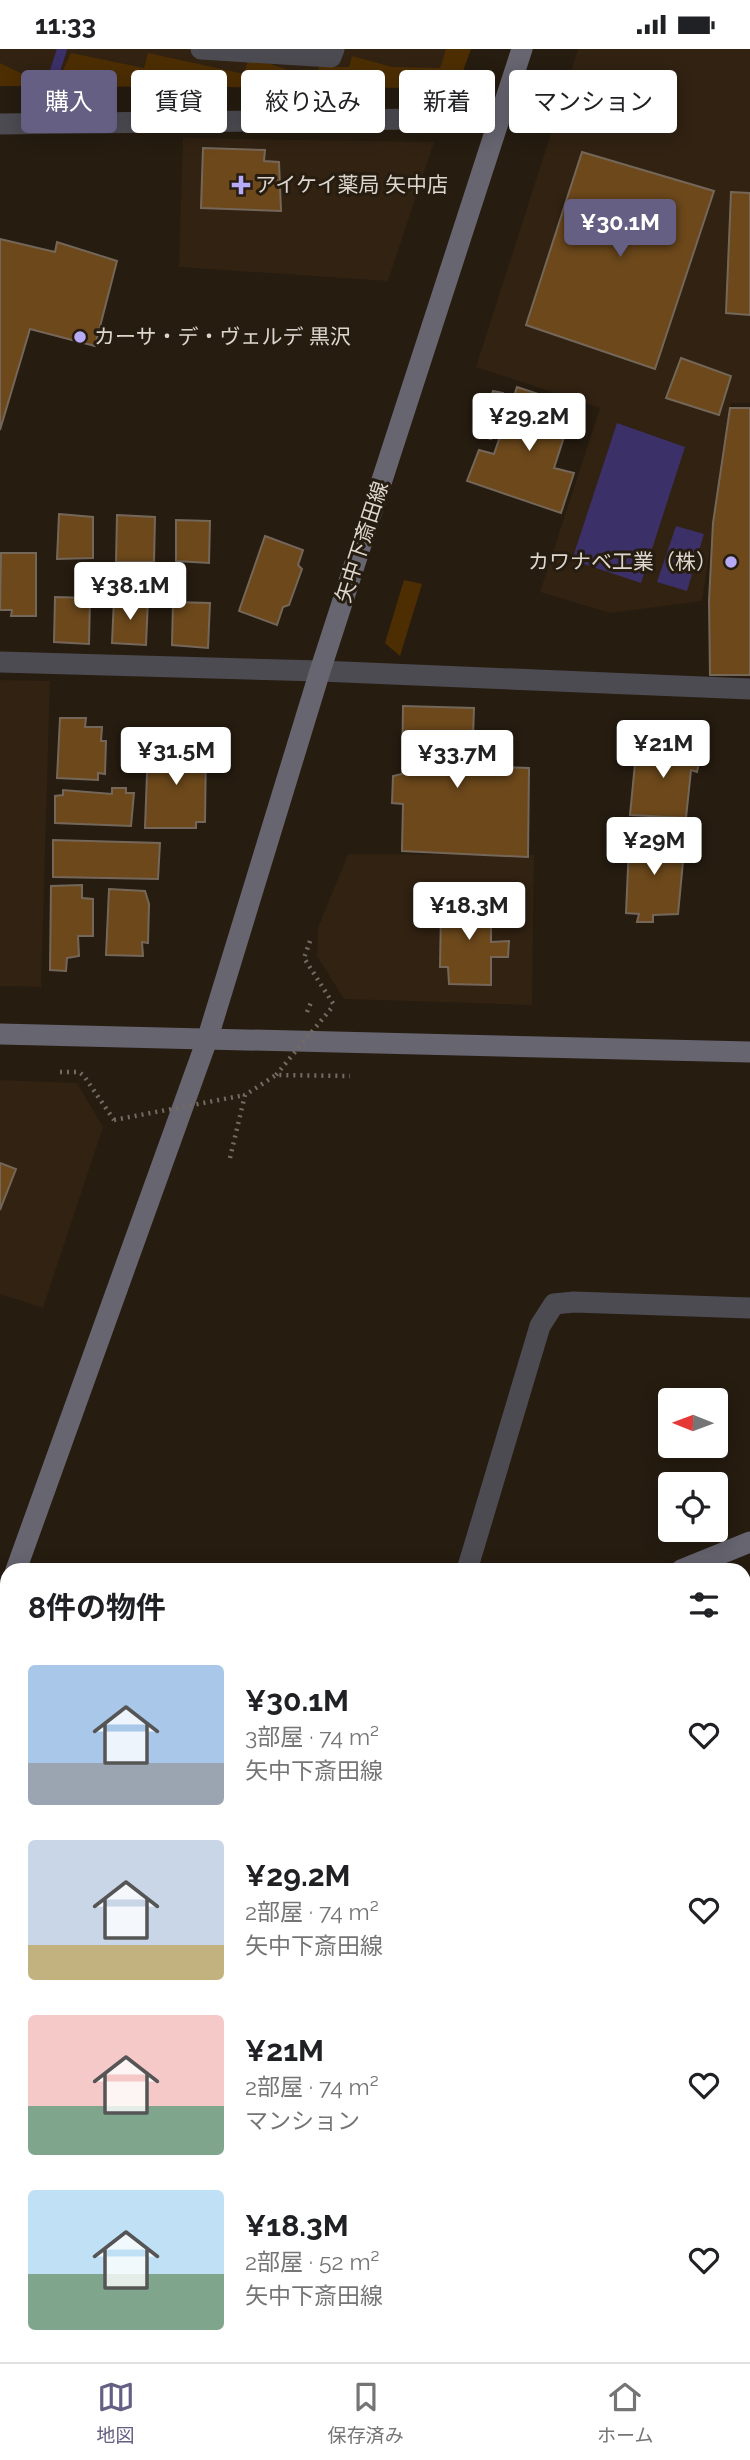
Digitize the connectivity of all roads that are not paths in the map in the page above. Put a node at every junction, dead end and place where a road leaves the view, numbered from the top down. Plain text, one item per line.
1 (201, 49) edge
2 (334, 49) edge
3 (522, 49) edge
4 (239, 50) edge
5 (500, 118) junction
6 (0, 124) edge
7 (0, 663) edge
8 (320, 671) junction
9 (750, 689) edge
10 (0, 1034) edge
11 (208, 1037) junction
12 (750, 1052) edge
13 (750, 1308) edge
14 (750, 1542) edge
15 (19, 1563) edge
16 (469, 1563) edge
17 (698, 1563) edge

1 - 4 street
2 - 4 street
3 - 5 street, 矢中下斎田線
5 - 6 street
5 - 8 street, 矢中下斎田線
7 - 8 street
8 - 9 street
8 - 11 street, 矢中下斎田線
10 - 11 street
11 - 12 street
11 - 15 street, 矢中下斎田線
13 - 16 street
14 - 17 street

